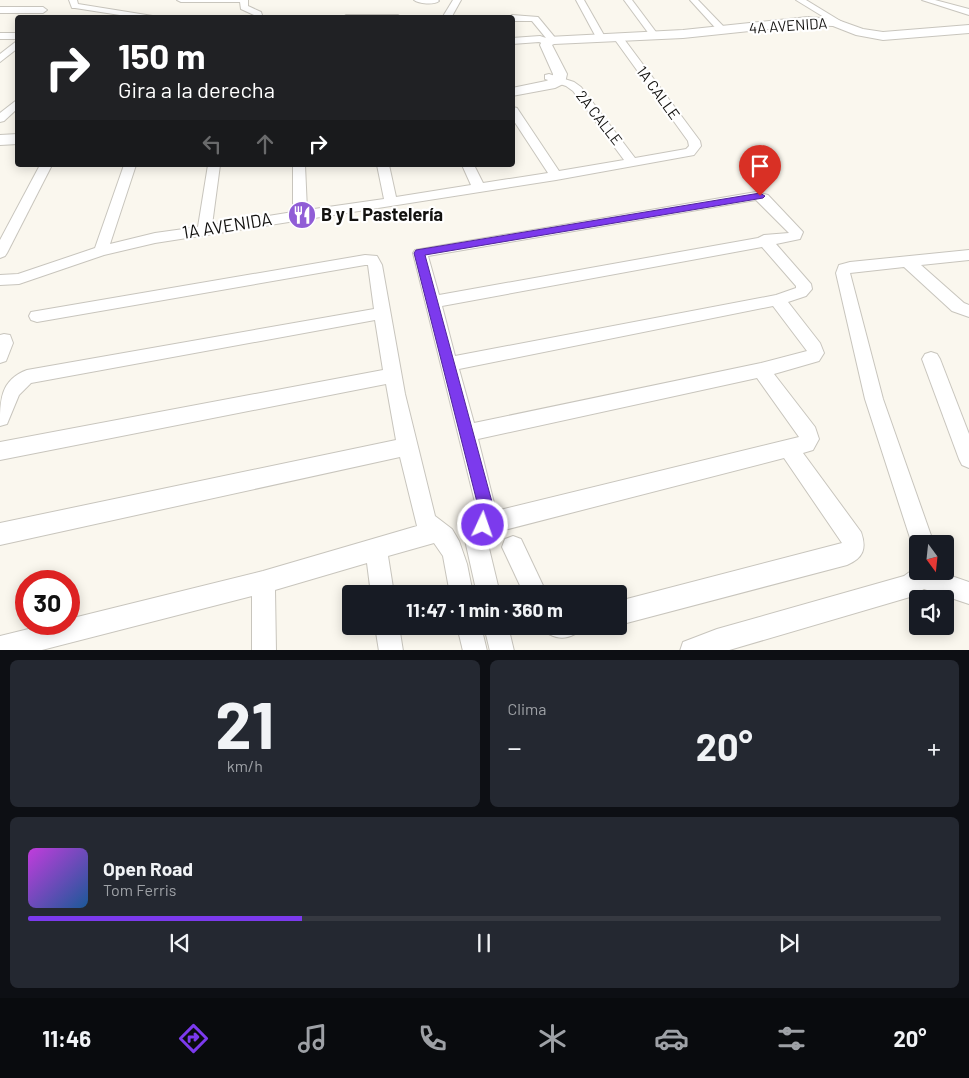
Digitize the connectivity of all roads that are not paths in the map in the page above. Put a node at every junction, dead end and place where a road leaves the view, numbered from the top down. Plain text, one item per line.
1 (7, 0) edge
2 (73, 0) edge
3 (181, 0) edge
4 (418, 0) edge
5 (458, 0) edge
6 (580, 0) edge
7 (628, 0) edge
8 (694, 0) edge
9 (800, 0) edge
10 (926, 0) edge
11 (435, 1) dead end
12 (244, 2) edge
13 (0, 8) edge
14 (969, 12) edge
15 (39, 15) edge
16 (140, 15) edge
17 (258, 15) edge
18 (448, 15) edge
19 (515, 18) edge
20 (843, 25) junction
21 (969, 29) edge
22 (723, 31) junction
23 (654, 34) junction
24 (0, 36) edge
25 (15, 36) edge
26 (599, 36) junction
27 (618, 37) junction
28 (548, 39) junction
29 (515, 41) edge
30 (15, 46) edge
31 (0, 59) edge
32 (555, 79) junction
33 (515, 86) edge
34 (515, 91) edge
35 (15, 105) edge
36 (515, 113) edge
37 (0, 119) edge
38 (15, 139) edge
39 (0, 141) edge
40 (693, 149) joint
41 (633, 163) junction
42 (45, 167) edge
43 (129, 167) edge
44 (214, 167) edge
45 (300, 167) edge
46 (383, 167) edge
47 (469, 167) edge
48 (556, 176) junction
49 (479, 188) junction
50 (391, 202) junction
51 (300, 215) junction
52 (205, 229) junction
53 (764, 240) junction
54 (101, 251) junction
55 (0, 253) edge
56 (969, 255) edge
57 (907, 261) junction
58 (0, 280) edge
59 (777, 300) junction
60 (432, 302) junction
61 (969, 311) edge
62 (382, 313) junction
63 (37, 316) dead end
64 (0, 341) edge
65 (0, 356) edge
66 (931, 360) dead end
67 (448, 364) junction
68 (761, 370) junction
69 (393, 375) junction
70 (0, 418) edge
71 (466, 433) junction
72 (406, 447) junction
73 (788, 448) junction
74 (0, 451) edge
75 (969, 459) edge
76 (483, 525) junction
77 (434, 532) junction
78 (0, 534) edge
79 (919, 535) edge
80 (513, 546) dead end
81 (376, 550) junction
82 (916, 580) edge
83 (933, 580) edge
84 (263, 582) junction
85 (382, 585) edge
86 (460, 585) edge
87 (486, 585) edge
88 (532, 585) edge
89 (969, 592) edge
90 (627, 611) edge
91 (388, 635) edge
92 (472, 635) edge
93 (498, 635) edge
94 (0, 648) edge
95 (264, 650) edge
96 (391, 650) edge
97 (475, 650) edge
98 (502, 650) edge
99 (692, 650) edge

1 - 13 street
2 - 16 street
3 - 12 street
4 - 11 street
5 - 18 street
6 - 26 street
7 - 23 street
8 - 22 street
9 - 20 street
10 - 14 street
12 - 17 street
13 - 15 street
19 - 28 street, 2A CALLE
20 - 21 street, 4A AVENIDA
20 - 22 street, 4A AVENIDA
22 - 23 street, 4A AVENIDA
23 - 26 street, 4A AVENIDA
23 - 27 street, 4A AVENIDA
24 - 25 street
26 - 27 street, 4A AVENIDA
26 - 28 street, 4A AVENIDA
27 - 40 street, 1A CALLE
28 - 29 street, 4A AVENIDA
28 - 32 street, 2A CALLE
30 - 31 street
32 - 33 street
32 - 34 street
32 - 41 street, 2A CALLE
35 - 37 street
36 - 48 street
38 - 39 street
40 - 41 street, 1A AVENIDA
41 - 48 street, 1A AVENIDA
42 - 55 street
43 - 54 street
44 - 52 street
45 - 51 street
46 - 50 street
47 - 49 street
48 - 49 street, 1A AVENIDA
49 - 50 street, 1A AVENIDA
50 - 51 street, 1A AVENIDA
51 - 52 street, 1A AVENIDA
52 - 54 street, 1A AVENIDA
53 - 59 street
53 - 60 street
53 - 60 street
54 - 58 street, 1A AVENIDA
56 - 57 street
57 - 61 street
57 - 79 street
59 - 67 street
59 - 68 street
60 - 67 street
62 - 63 street
62 - 69 street
62 - 70 street
64 - 65 street
66 - 75 street
67 - 71 street
68 - 71 street
68 - 73 street
69 - 72 street
69 - 74 street
71 - 76 street
72 - 77 street
72 - 78 street
73 - 76 street
73 - 90 street
76 - 87 street
77 - 81 street
77 - 86 street
80 - 88 street
81 - 84 street
81 - 85 street
82 - 99 street
83 - 89 street
84 - 94 street
84 - 95 street
91 - 96 street
92 - 97 street
93 - 98 street

